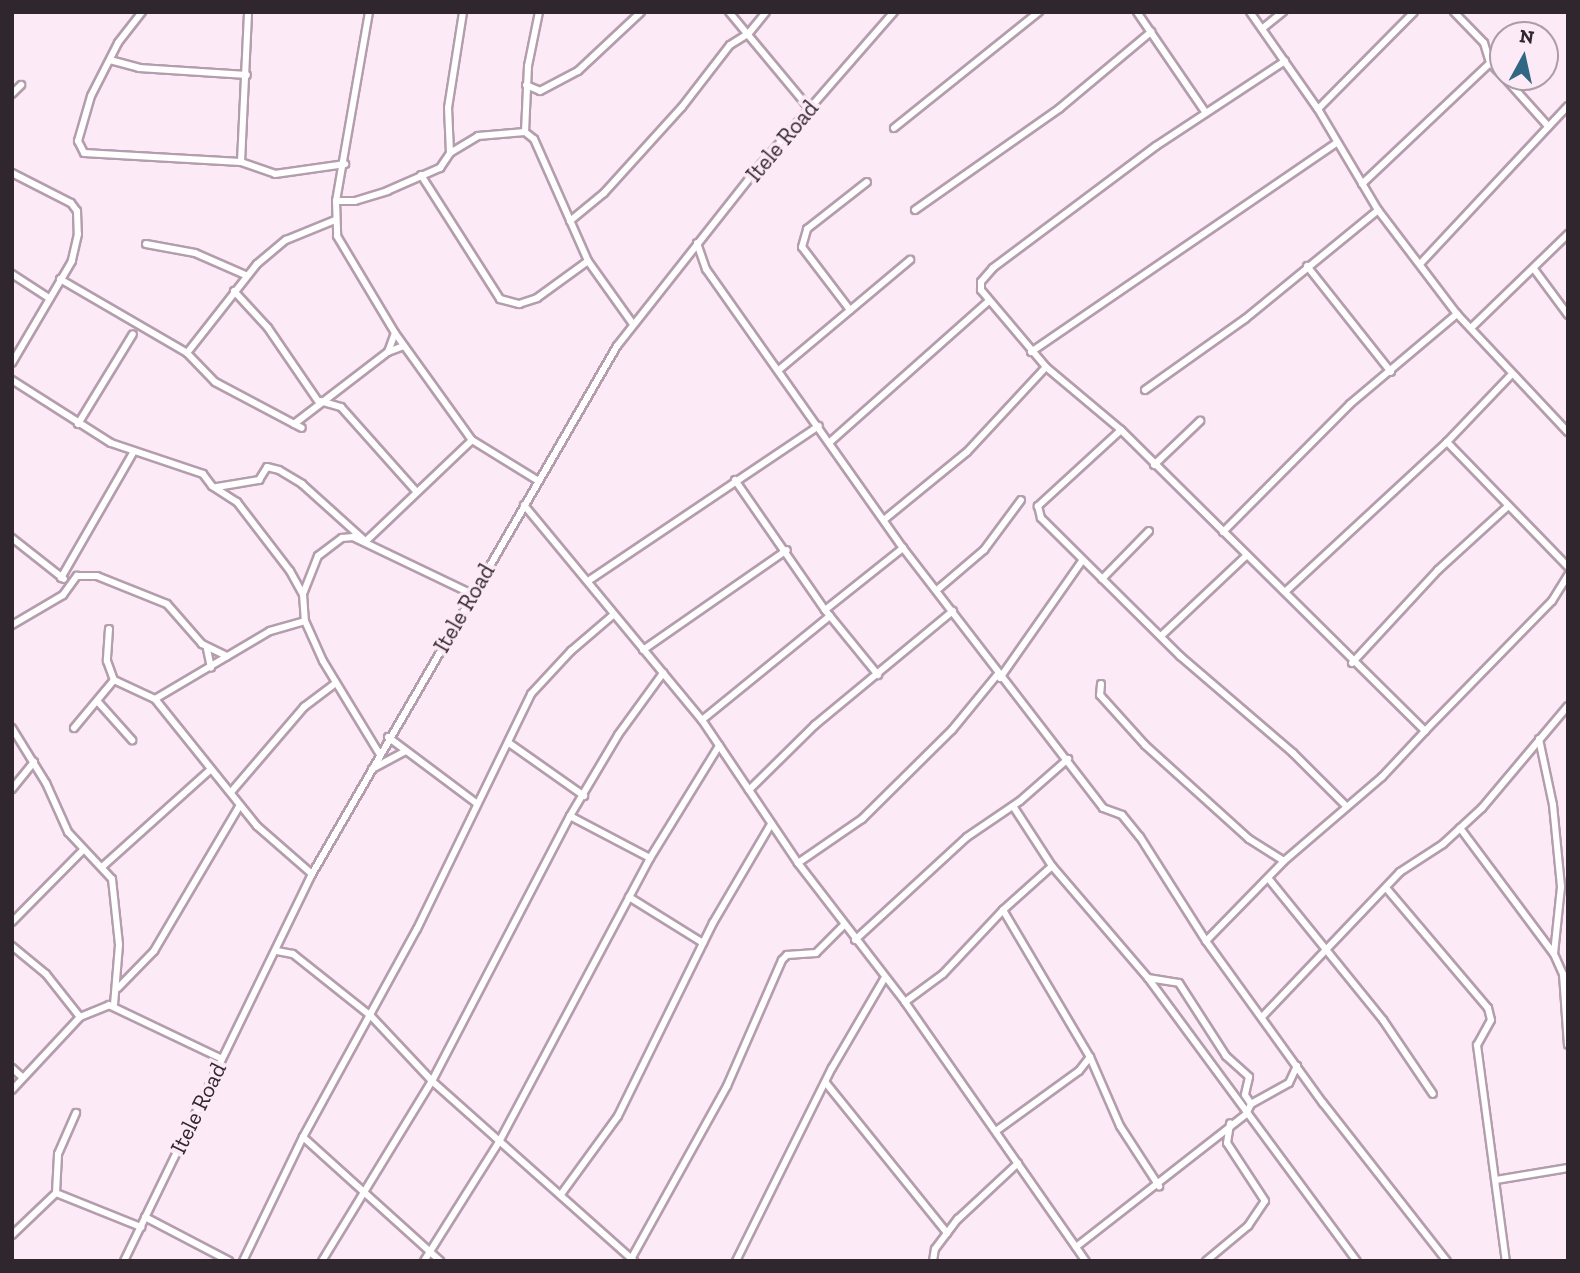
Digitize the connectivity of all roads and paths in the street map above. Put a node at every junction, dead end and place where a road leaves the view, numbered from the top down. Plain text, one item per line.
1 (142, 12) edge
2 (248, 12) edge
3 (369, 12) edge
4 (463, 12) edge
5 (539, 12) edge
6 (641, 12) edge
7 (729, 12) edge
8 (766, 12) edge
9 (894, 12) edge
10 (1039, 12) edge
11 (1137, 12) edge
12 (1250, 12) edge
13 (1283, 12) edge
14 (1414, 12) edge
15 (1454, 12) edge
16 (1263, 28) junction
17 (1152, 32) junction
18 (749, 33) junction
19 (110, 60) junction
20 (1489, 60) edge
21 (1285, 61) junction
22 (1489, 64) edge
23 (247, 75) junction
24 (21, 85) dead end
25 (526, 85) junction
26 (1517, 91) edge
27 (12, 94) edge
28 (1568, 106) edge
29 (808, 108) junction
30 (1318, 109) junction
31 (1206, 113) junction
32 (1548, 126) junction
33 (894, 128) dead end
34 (525, 132) junction
35 (1336, 143) junction
36 (450, 153) junction
37 (240, 162) junction
38 (345, 164) junction
39 (12, 173) edge
40 (421, 176) junction
41 (867, 182) dead end
42 (1362, 184) junction
43 (336, 201) junction
44 (915, 210) dead end
45 (1378, 210) junction
46 (335, 220) junction
47 (570, 222) junction
48 (1568, 234) edge
49 (698, 243) junction
50 (146, 244) dead end
51 (910, 260) dead end
52 (588, 261) junction
53 (1420, 264) junction
54 (1307, 266) junction
55 (1534, 269) junction
56 (12, 274) edge
57 (245, 275) junction
58 (60, 279) junction
59 (233, 291) junction
60 (49, 298) junction
61 (989, 301) junction
62 (850, 310) junction
63 (1457, 314) junction
64 (1568, 315) edge
65 (633, 324) junction
66 (1471, 328) junction
67 (395, 333) junction
68 (133, 334) dead end
69 (404, 346) junction
70 (388, 352) junction
71 (1031, 352) junction
72 (187, 353) junction
73 (12, 363) edge
74 (1046, 367) junction
75 (780, 369) junction
76 (1391, 372) junction
77 (1511, 375) junction
78 (12, 380) edge
79 (1144, 390) dead end
80 (318, 401) junction
81 (1200, 421) dead end
82 (78, 424) junction
83 (294, 424) junction
84 (819, 426) junction
85 (302, 428) dead end
86 (1121, 430) junction
87 (1568, 432) edge
88 (472, 440) junction
89 (830, 442) junction
90 (1447, 442) junction
91 (132, 453) junction
92 (1154, 465) junction
93 (537, 480) junction
94 (735, 480) junction
95 (212, 486) junction
96 (415, 490) junction
97 (1021, 500) dead end
98 (524, 505) junction
99 (1508, 506) junction
100 (885, 519) junction
101 (1149, 531) dead end
102 (1223, 532) junction
103 (12, 538) edge
104 (366, 541) junction
105 (903, 548) junction
106 (787, 550) junction
107 (1247, 555) junction
108 (1082, 561) junction
109 (1568, 566) edge
110 (1568, 575) edge
111 (61, 578) junction
112 (1102, 579) junction
113 (69, 581) junction
114 (588, 581) junction
115 (937, 590) junction
116 (1285, 592) junction
117 (303, 594) junction
118 (472, 594) junction
119 (825, 610) junction
120 (953, 611) junction
121 (613, 615) junction
122 (830, 616) junction
123 (305, 621) junction
124 (12, 625) edge
125 (109, 629) dead end
126 (1161, 636) junction
127 (207, 649) junction
128 (643, 650) junction
129 (228, 656) junction
130 (1352, 663) junction
131 (211, 668) junction
132 (663, 673) junction
133 (878, 675) junction
134 (999, 677) junction
135 (114, 680) junction
136 (336, 683) junction
137 (1101, 684) dead end
138 (155, 699) junction
139 (99, 703) junction
140 (1568, 706) edge
141 (702, 720) junction
142 (74, 727) dead end
143 (12, 728) edge
144 (1425, 731) junction
145 (388, 737) junction
146 (1539, 739) junction
147 (132, 740) dead end
148 (509, 743) junction
149 (719, 746) junction
150 (406, 751) junction
151 (379, 753) junction
152 (1068, 759) junction
153 (34, 762) junction
154 (372, 769) junction
155 (209, 771) junction
156 (12, 789) edge
157 (748, 790) junction
158 (232, 791) junction
159 (584, 796) junction
160 (475, 802) junction
161 (240, 804) junction
162 (1345, 805) junction
163 (1013, 806) junction
164 (570, 816) junction
165 (771, 824) junction
166 (1460, 828) junction
167 (82, 851) junction
168 (650, 858) junction
169 (1284, 861) junction
170 (798, 863) junction
171 (1052, 866) junction
172 (102, 867) junction
173 (312, 874) junction
174 (1268, 878) junction
175 (1387, 889) junction
176 (629, 897) junction
177 (1003, 910) junction
178 (12, 922) edge
179 (844, 925) junction
180 (855, 940) junction
181 (1206, 941) junction
182 (281, 942) junction
183 (703, 943) junction
184 (12, 946) edge
185 (1326, 950) junction
186 (277, 951) junction
187 (293, 954) junction
188 (1554, 954) junction
189 (1148, 978) junction
190 (884, 979) junction
191 (118, 988) junction
192 (905, 1002) junction
193 (114, 1004) junction
194 (371, 1016) junction
195 (80, 1017) junction
196 (1262, 1017) junction
197 (1568, 1045) edge
198 (1090, 1057) junction
199 (222, 1059) junction
200 (1297, 1066) junction
201 (12, 1068) edge
202 (22, 1077) junction
203 (432, 1081) junction
204 (826, 1083) junction
205 (14, 1088) edge
206 (1433, 1094) dead end
207 (12, 1097) edge
208 (1251, 1104) junction
209 (76, 1113) dead end
210 (1246, 1115) junction
211 (1230, 1122) junction
212 (996, 1131) junction
213 (303, 1137) junction
214 (499, 1142) junction
215 (1018, 1163) junction
216 (1568, 1168) edge
217 (1496, 1181) junction
218 (1159, 1185) junction
219 (365, 1192) junction
220 (56, 1193) junction
221 (562, 1193) junction
222 (145, 1217) junction
223 (141, 1227) junction
224 (947, 1233) junction
225 (12, 1235) edge
226 (1076, 1247) junction
227 (430, 1251) junction
228 (632, 1260) edge
229 (124, 1261) edge
230 (229, 1261) edge
231 (243, 1261) edge
232 (322, 1261) edge
233 (424, 1261) edge
234 (440, 1261) edge
235 (736, 1261) edge
236 (933, 1261) edge
237 (1086, 1261) edge
238 (1206, 1261) edge
239 (1357, 1261) edge
240 (1447, 1261) edge
241 (1506, 1261) edge

1 - 19 street
2 - 23 street
3 - 38 street
4 - 36 street
5 - 25 street
6 - 25 street
7 - 18 street
8 - 18 street
9 - 29 street, Itele Road
10 - 33 street
11 - 17 street
12 - 16 street
13 - 16 street
14 - 30 street
15 - 20 street
16 - 21 street
17 - 31 street
17 - 44 street
18 - 29 street
18 - 47 street
19 - 23 street
19 - 37 street
21 - 30 street
21 - 31 street
22 - 42 street
23 - 37 street
24 - 27 street
25 - 34 street
26 - 32 street
28 - 32 street
29 - 49 street, Itele Road
30 - 35 street
31 - 61 street
32 - 53 street
34 - 36 street
34 - 47 street
35 - 42 street
35 - 71 street
36 - 40 street
37 - 38 street
38 - 43 street
39 - 58 street
40 - 43 street
40 - 52 street
41 - 62 street
42 - 45 street
43 - 46 street
45 - 53 street
45 - 54 street
46 - 57 street
46 - 67 street
47 - 52 street
48 - 55 street
49 - 65 street, Itele Road
49 - 75 street
50 - 57 street
51 - 62 street
52 - 65 street
53 - 63 street
54 - 76 street
54 - 79 street
55 - 64 street
55 - 66 street
56 - 60 street
57 - 59 street
58 - 60 street
58 - 72 street
59 - 72 street
59 - 80 street
60 - 73 street
61 - 71 street
61 - 89 street
62 - 75 street
63 - 66 street
63 - 76 street
65 - 93 street, Itele Road
66 - 77 street
67 - 69 street
67 - 70 street
68 - 82 street
69 - 70 street
69 - 88 street
70 - 80 street
71 - 74 street
72 - 83 street
74 - 86 street
74 - 100 street
75 - 84 street
76 - 102 street
77 - 87 street
77 - 90 street
78 - 82 street
80 - 83 street
80 - 96 street
81 - 92 street
82 - 91 street
83 - 85 street
84 - 89 street
84 - 94 street
86 - 92 street
86 - 108 street
88 - 93 street
88 - 96 street
89 - 100 street
90 - 99 street
90 - 116 street
91 - 95 street
91 - 111 street
92 - 102 street
93 - 98 street, Itele Road
94 - 106 street
94 - 114 street
95 - 104 street
95 - 117 street
96 - 104 street
97 - 115 street
98 - 114 street
98 - 118 street, Itele Road
99 - 109 street
99 - 130 street
100 - 105 street
101 - 112 street
102 - 107 street
103 - 111 street
104 - 117 street
104 - 118 street
105 - 115 street
105 - 119 street
106 - 119 street
106 - 128 street
107 - 116 street
107 - 126 street
108 - 112 street
108 - 134 street
110 - 144 street
111 - 113 street
112 - 126 street
113 - 124 street
113 - 127 street
114 - 121 street
115 - 120 street
116 - 130 street
117 - 123 street
118 - 145 street, Itele Road
119 - 122 street
120 - 133 street
120 - 134 street
121 - 128 street
121 - 148 street
122 - 133 street
122 - 141 street
123 - 129 street
123 - 136 street
125 - 135 street
126 - 162 street
127 - 129 street
127 - 131 street
128 - 132 street
129 - 131 street
130 - 144 street
131 - 138 street
132 - 141 street
132 - 159 street
133 - 157 street
134 - 152 street
134 - 170 street
135 - 138 street
135 - 139 street
136 - 151 street
136 - 158 street
137 - 169 street
138 - 155 street
139 - 142 street
139 - 147 street
140 - 146 street
141 - 149 street
143 - 153 street
144 - 162 street
145 - 150 street
145 - 151 street, Itele Road
146 - 166 street
146 - 188 street
148 - 159 street
148 - 160 street
149 - 157 street
149 - 168 street
150 - 154 street
150 - 160 street
151 - 154 street, Itele Road
152 - 163 street
152 - 181 street
153 - 156 street
153 - 167 street
154 - 173 street, Itele Road
155 - 158 street
155 - 172 street
157 - 165 street
158 - 161 street
159 - 164 street
160 - 194 street
161 - 173 street
161 - 191 street
162 - 169 street
163 - 171 street
163 - 180 street
164 - 168 street
164 - 203 street
165 - 170 street
165 - 183 street
166 - 175 street
166 - 188 street
167 - 172 street
167 - 178 street
168 - 176 street
169 - 174 street
170 - 179 street
171 - 177 street
171 - 189 street
172 - 191 street
173 - 182 street, Itele Road
174 - 181 street
174 - 185 street
175 - 185 street
175 - 217 street
176 - 183 street
176 - 214 street
177 - 192 street
177 - 198 street
179 - 180 street
179 - 228 street
180 - 190 street
181 - 196 street
182 - 186 street, Itele Road
182 - 187 street
183 - 221 street
184 - 195 street
185 - 196 street
185 - 206 street
186 - 187 street
186 - 199 street, Itele Road
187 - 194 street
188 - 197 street
189 - 208 street
189 - 210 street
190 - 192 street
190 - 204 street
191 - 193 street
192 - 212 street
193 - 195 street
193 - 199 street
194 - 203 street
194 - 213 street
195 - 202 street
196 - 200 street
198 - 212 street
198 - 218 street
199 - 222 street, Itele Road
200 - 208 street
200 - 240 street
201 - 202 street
202 - 205 street
203 - 214 street
203 - 219 street
204 - 224 street
204 - 235 street
205 - 207 street
208 - 210 street
209 - 220 street
210 - 211 street
210 - 239 street
211 - 218 street
211 - 238 street
212 - 215 street
213 - 219 street
213 - 231 street
214 - 221 street
214 - 227 street
215 - 224 street
215 - 226 street
216 - 217 street
217 - 241 street
218 - 226 street
219 - 227 street
219 - 232 street
220 - 223 street
220 - 225 street
221 - 228 street
222 - 223 street, Itele Road
222 - 230 street
223 - 229 street, Itele Road
224 - 236 street
226 - 237 street
227 - 233 street
227 - 234 street

